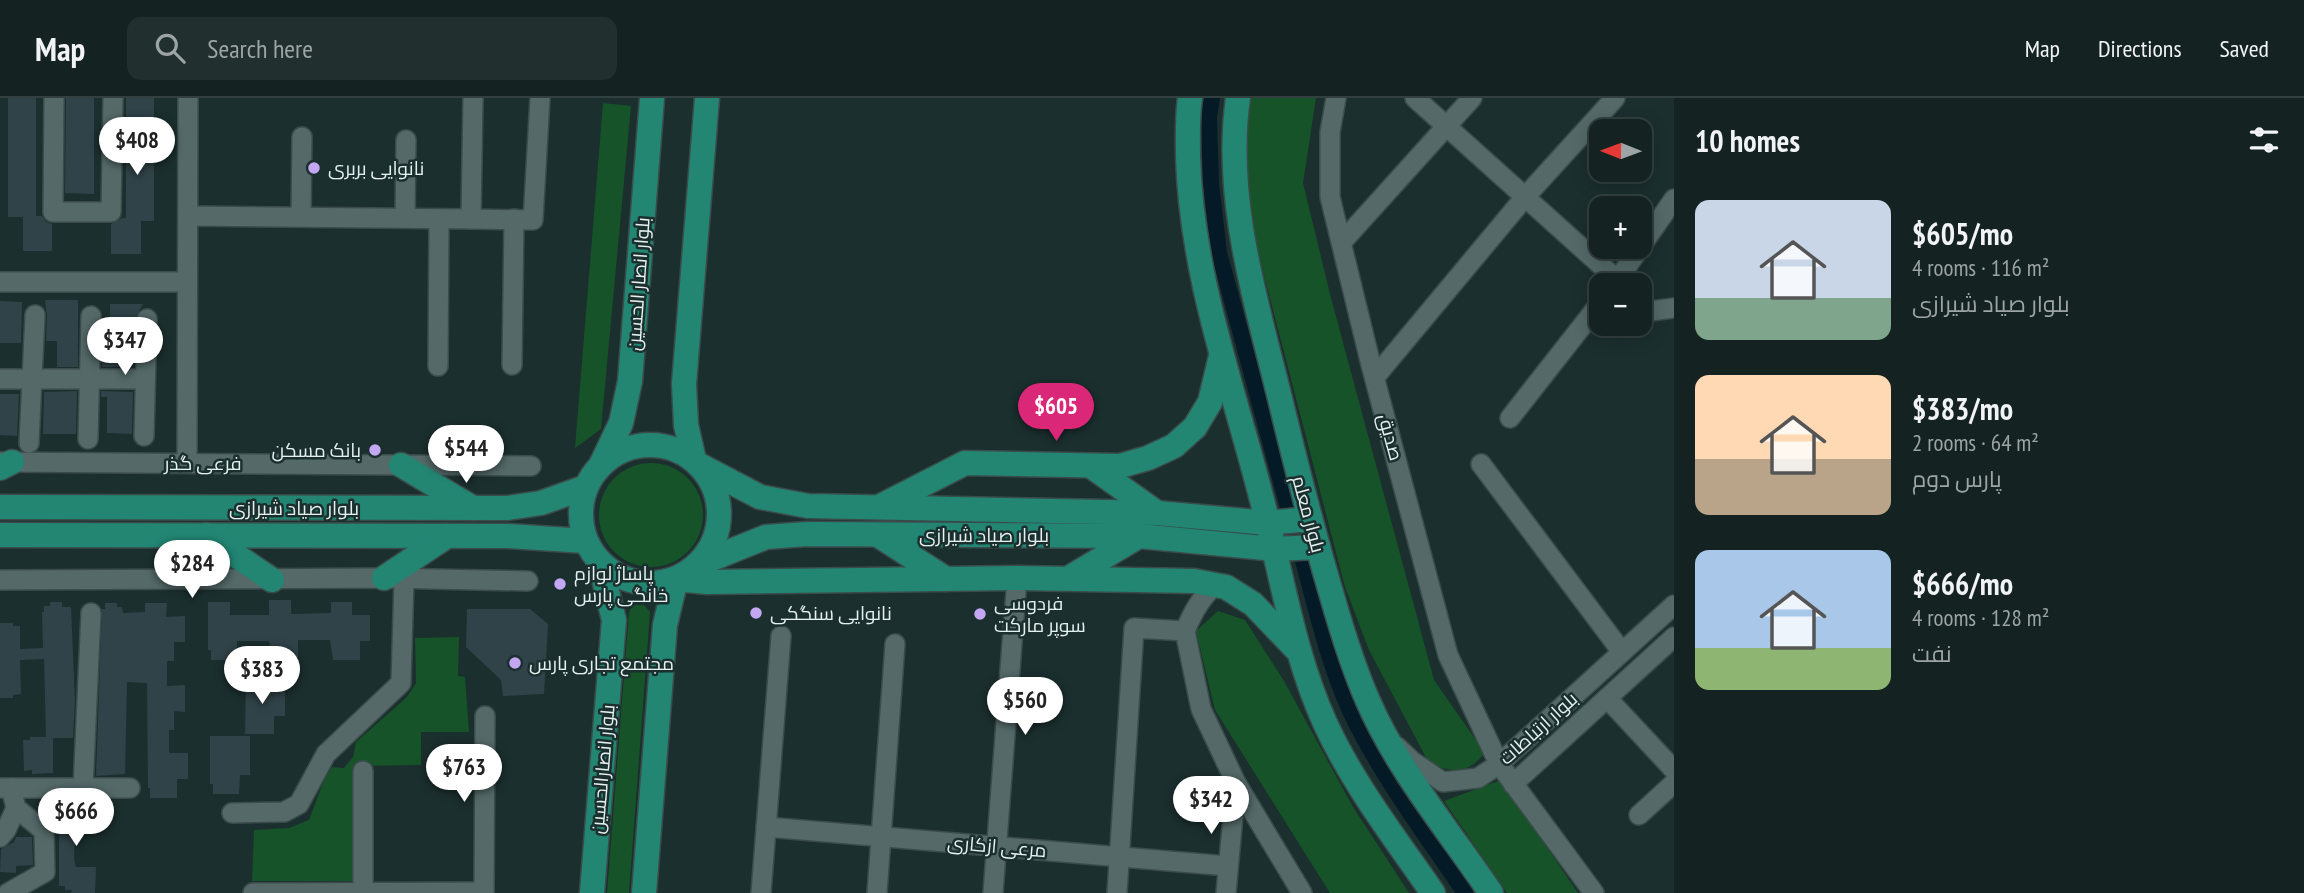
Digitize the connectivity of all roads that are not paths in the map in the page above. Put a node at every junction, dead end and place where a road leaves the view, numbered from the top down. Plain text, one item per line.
1 (54, 98) edge
2 (113, 98) edge
3 (188, 98) edge
4 (472, 98) edge
5 (540, 98) edge
6 (652, 98) edge
7 (707, 98) edge
8 (1190, 98) edge
9 (1238, 98) edge
10 (1336, 98) edge
11 (1415, 98) edge
12 (1472, 98) edge
13 (1615, 98) edge
14 (1447, 126) junction
15 (302, 137) dead end
16 (405, 140) dead end
17 (1525, 197) junction
18 (1674, 199) edge
19 (188, 216) junction
20 (301, 217) junction
21 (405, 218) junction
22 (439, 219) junction
23 (471, 219) junction
24 (523, 220) junction
25 (1342, 242) junction
26 (1606, 273) edge
27 (1625, 273) edge
28 (0, 282) edge
29 (187, 282) junction
30 (1674, 309) edge
31 (1652, 311) edge
32 (35, 315) dead end
33 (91, 316) dead end
34 (1589, 317) edge
35 (147, 320) dead end
36 (1222, 352) junction
37 (512, 365) dead end
38 (438, 366) dead end
39 (1375, 377) junction
40 (0, 379) edge
41 (31, 379) junction
42 (89, 379) junction
43 (145, 379) junction
44 (1510, 418) dead end
45 (144, 436) dead end
46 (88, 439) dead end
47 (29, 443) dead end
48 (187, 463) junction
49 (696, 463) junction
50 (4, 464) edge
51 (1481, 464) dead end
52 (401, 465) junction
53 (601, 465) junction
54 (531, 466) dead end
55 (1091, 466) junction
56 (586, 487) junction
57 (0, 508) edge
58 (474, 508) junction
59 (878, 508) junction
60 (1157, 513) junction
61 (1310, 519) junction
62 (1268, 523) junction
63 (877, 534) junction
64 (0, 535) edge
65 (206, 536) junction
66 (447, 536) junction
67 (1139, 536) junction
68 (585, 541) junction
69 (1318, 547) junction
70 (1274, 549) junction
71 (600, 564) junction
72 (699, 564) junction
73 (1017, 578) junction
74 (394, 579) junction
75 (676, 579) junction
76 (946, 579) junction
77 (1068, 579) junction
78 (0, 580) edge
79 (272, 580) junction
80 (528, 581) dead end
81 (1215, 585) junction
82 (1674, 605) edge
83 (91, 613) dead end
84 (1185, 631) junction
85 (781, 636) dead end
86 (1674, 637) edge
87 (895, 644) dead end
88 (1299, 652) junction
89 (1622, 652) junction
90 (1607, 698) junction
91 (485, 716) dead end
92 (1388, 739) junction
93 (1499, 764) junction
94 (1674, 770) edge
95 (363, 771) dead end
96 (1236, 783) junction
97 (1674, 783) edge
98 (1513, 784) junction
99 (6, 788) edge
100 (83, 788) junction
101 (130, 788) dead end
102 (16, 808) junction
103 (232, 813) dead end
104 (1639, 815) dead end
105 (766, 827) junction
106 (0, 836) edge
107 (881, 836) junction
108 (997, 846) junction
109 (1119, 856) junction
110 (1228, 866) junction
111 (363, 892) edge
112 (8, 893) edge
113 (253, 893) edge
114 (484, 893) edge
115 (592, 893) edge
116 (644, 893) edge
117 (761, 893) edge
118 (877, 893) edge
119 (993, 893) edge
120 (1117, 893) edge
121 (1226, 893) edge
122 (1303, 893) edge
123 (1433, 893) edge
124 (1491, 893) edge
125 (1594, 893) edge

1 - 2 street
3 - 19 street
4 - 23 street
5 - 24 street
6 - 53 main road, بلوار انصار الحسین
7 - 49 main road
8 - 36 main road
9 - 61 main road, بلوار معلم
10 - 25 street, صدیق
11 - 14 street
12 - 14 street
13 - 17 street
14 - 17 street
14 - 25 street
15 - 20 street
16 - 21 street
17 - 26 street
17 - 39 street
18 - 27 street
19 - 20 street
19 - 29 street
20 - 21 street
21 - 22 street
22 - 23 street
22 - 38 street
23 - 24 street
24 - 37 street
25 - 39 street, صدیق
28 - 29 street
29 - 48 street
30 - 31 street
32 - 41 street
33 - 42 street
34 - 44 street
35 - 43 street
36 - 55 main road
36 - 62 main road
39 - 93 street, صدیق
40 - 41 street
41 - 42 street
41 - 47 street
42 - 43 street
42 - 46 street
43 - 45 street
48 - 50 street, فرعی گذر
48 - 52 street, فرعی گذر
49 - 53 main road
49 - 59 main road, بلوار صیاد شیرازی
49 - 72 main road
51 - 89 street
52 - 54 street, فرعی گذر
52 - 58 main road
53 - 56 main road
55 - 59 main road
55 - 60 main road
56 - 58 main road, بلوار صیاد شیرازی
56 - 68 main road
57 - 58 main road, بلوار صیاد شیرازی
59 - 60 main road, بلوار صیاد شیرازی
60 - 62 main road, بلوار صیاد شیرازی
61 - 62 main road, بلوار صیاد شیرازی
61 - 69 main road, بلوار معلم
62 - 70 main road
63 - 67 main road, بلوار صیاد شیرازی
63 - 72 main road, بلوار صیاد شیرازی
63 - 76 main road
64 - 65 main road, بلوار صیاد شیرازی
65 - 66 main road, بلوار صیاد شیرازی
65 - 79 main road
66 - 68 main road, بلوار صیاد شیرازی
66 - 74 main road
67 - 70 main road, بلوار صیاد شیرازی
67 - 77 main road
68 - 71 main road
69 - 70 main road, بلوار صیاد شیرازی
69 - 92 main road, بلوار معلم
70 - 88 main road
71 - 75 main road
71 - 115 main road, بلوار انصارالحسین
72 - 75 main road
73 - 76 main road
73 - 77 main road
73 - 108 street
74 - 79 street
74 - 80 street
74 - 103 street
75 - 76 main road
75 - 116 main road
77 - 81 main road
78 - 79 street
81 - 84 street
81 - 88 main road
82 - 89 street, بلوار ارتباطات
83 - 100 street
84 - 96 street
84 - 109 street
85 - 105 street
86 - 90 street, بلوار ارتباطات
87 - 107 street
88 - 123 main road
89 - 93 street, بلوار ارتباطات
90 - 94 street
90 - 98 street, بلوار ارتباطات
91 - 114 street
92 - 93 street, بلوار ارتباطات
92 - 124 main road, بلوار معلم
93 - 98 street, صدیق
95 - 111 street
96 - 110 street
96 - 122 street
97 - 104 street
98 - 125 street, صدیق
99 - 100 street
99 - 102 street
100 - 101 street
102 - 106 street
102 - 112 street
105 - 107 street, مرعی ازکاری
105 - 117 street
107 - 108 street, مرعی ازکاری
107 - 118 street
108 - 109 street, مرعی ازکاری
108 - 119 street
109 - 110 street, مرعی ازکاری
109 - 120 street
110 - 121 street
111 - 113 street
111 - 114 street

